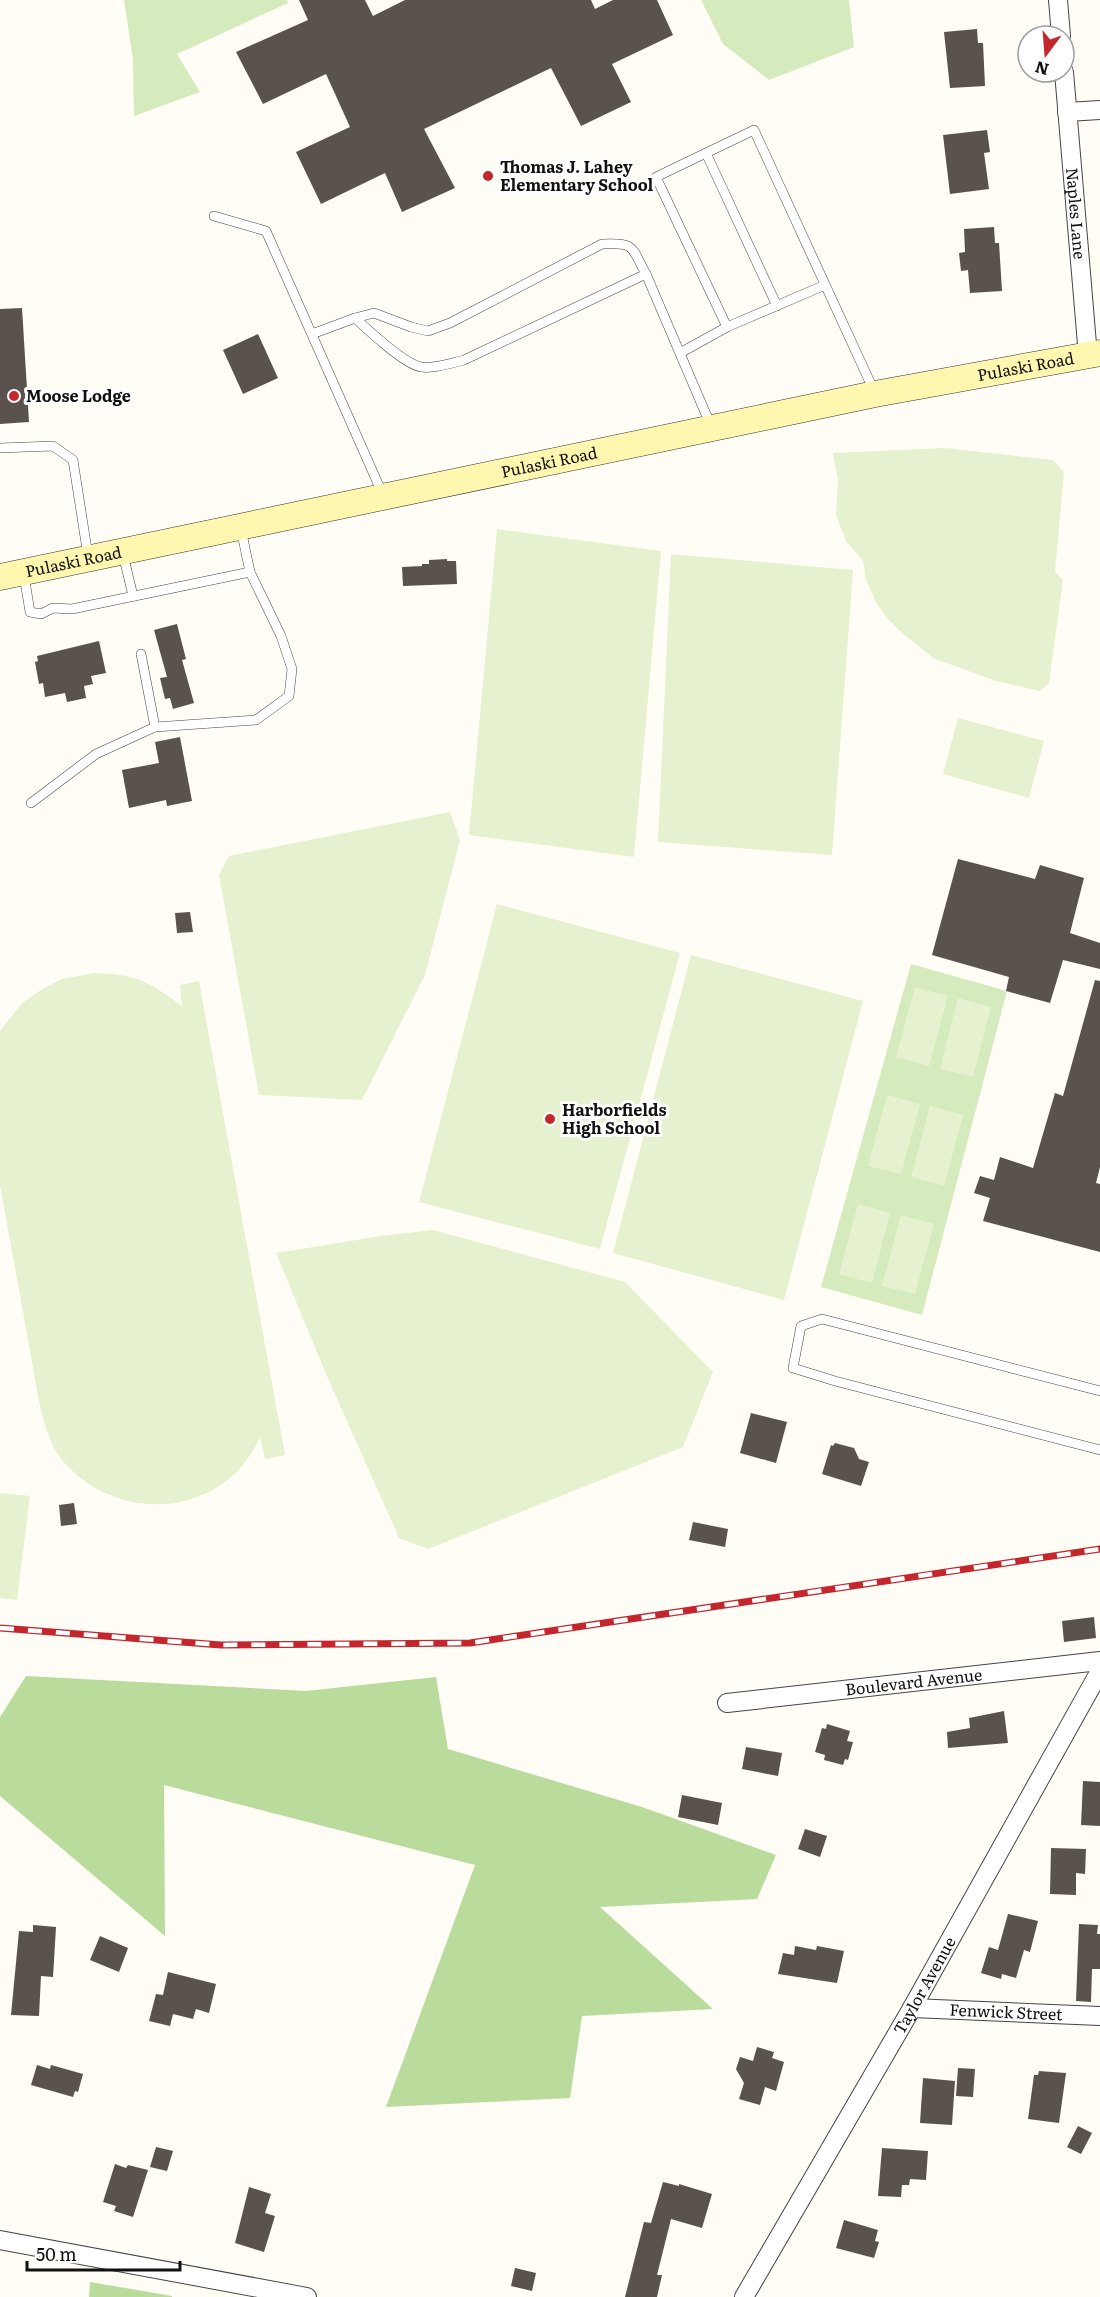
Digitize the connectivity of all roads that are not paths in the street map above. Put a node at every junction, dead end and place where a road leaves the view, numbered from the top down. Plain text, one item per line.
1 (1058, 0) edge
2 (1060, 24) edge
3 (1065, 84) edge
4 (1100, 110) edge
5 (1067, 112) junction
6 (706, 153) junction
7 (214, 216) dead end
8 (646, 274) junction
9 (825, 285) junction
10 (777, 306) junction
11 (355, 318) junction
12 (727, 327) junction
13 (312, 333) junction
14 (680, 353) junction
15 (1094, 355) edge
16 (876, 394) junction
17 (712, 428) junction
18 (0, 447) edge
19 (384, 497) junction
20 (241, 527) junction
21 (122, 551) junction
22 (88, 558) junction
23 (250, 572) junction
24 (12, 574) edge
25 (133, 596) junction
26 (141, 654) dead end
27 (155, 727) junction
28 (31, 803) dead end
29 (1100, 1391) edge
30 (1100, 1450) edge
31 (1100, 1661) edge
32 (1100, 1671) edge
33 (727, 1703) dead end
34 (912, 2008) junction
35 (1100, 2016) edge
36 (0, 2240) edge
37 (307, 2297) edge
38 (744, 2297) edge

1 - 2 street
3 - 5 street, Naples Lane
4 - 5 street
5 - 15 street, Naples Lane
6 - 9 lane
6 - 10 lane
6 - 12 lane
7 - 13 lane
8 - 11 lane
8 - 11 lane
8 - 14 lane
9 - 10 lane
9 - 16 lane
10 - 12 lane
11 - 13 lane
12 - 14 lane
13 - 19 lane
14 - 17 lane
15 - 16 main road, Pulaski Road
16 - 17 main road, Pulaski Road
17 - 19 main road, Pulaski Road
18 - 22 lane
19 - 20 main road, Pulaski Road
20 - 21 main road, Pulaski Road
20 - 23 lane
21 - 22 main road, Pulaski Road
21 - 25 lane
22 - 24 main road, Pulaski Road
23 - 25 lane
23 - 27 lane
24 - 25 lane
26 - 27 lane
27 - 28 lane
29 - 30 lane
31 - 33 street, Boulevard Avenue
32 - 34 street, Taylor Avenue
34 - 35 street, Fenwick Street
34 - 38 street, Taylor Avenue
36 - 37 street

